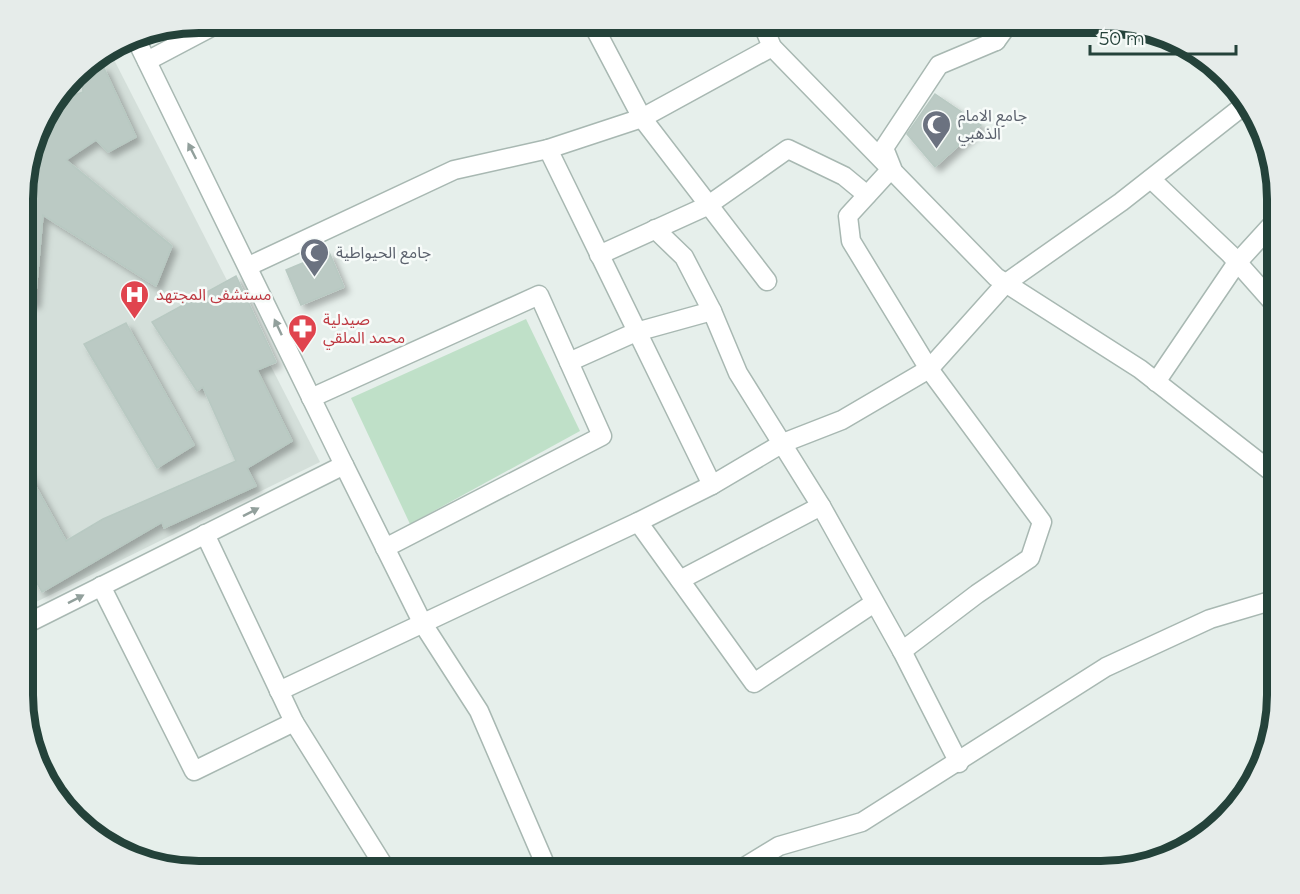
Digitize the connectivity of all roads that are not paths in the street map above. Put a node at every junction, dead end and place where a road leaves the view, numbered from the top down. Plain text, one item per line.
1 (199, 33) edge
2 (597, 33) edge
3 (766, 33) edge
4 (991, 33) edge
5 (1002, 33) edge
6 (996, 41) junction
7 (139, 44) edge
8 (772, 47) junction
9 (147, 61) junction
10 (1240, 109) edge
11 (642, 118) junction
12 (548, 149) junction
13 (892, 168) junction
14 (1151, 179) junction
15 (867, 195) junction
16 (707, 206) junction
17 (655, 229) junction
18 (1267, 230) edge
19 (598, 255) junction
20 (1236, 264) junction
21 (249, 266) junction
22 (767, 281) dead end
23 (1006, 284) junction
24 (1267, 297) edge
25 (712, 311) junction
26 (636, 332) junction
27 (569, 362) junction
28 (929, 369) junction
29 (1156, 382) junction
30 (311, 398) junction
31 (783, 443) junction
32 (344, 465) junction
33 (1267, 465) edge
34 (712, 484) junction
35 (821, 506) junction
36 (638, 522) junction
37 (205, 534) junction
38 (385, 548) junction
39 (680, 579) junction
40 (101, 586) junction
41 (1267, 602) edge
42 (874, 603) junction
43 (33, 620) edge
44 (423, 624) junction
45 (902, 651) junction
46 (279, 691) junction
47 (294, 722) junction
48 (959, 763) junction
49 (381, 861) edge
50 (544, 861) edge
51 (754, 861) edge

1 - 9 street
2 - 11 street
3 - 8 street
4 - 6 street
5 - 6 street
6 - 13 street
7 - 9 street
8 - 11 street
8 - 13 street
21 -> 9 street
10 - 14 street
11 - 12 street
11 - 16 street
12 - 19 street
12 - 21 street
13 - 15 street
13 - 23 street
14 - 20 street
14 - 23 street
15 - 16 street
15 - 28 street
16 - 17 street
16 - 22 street
17 - 19 street
17 - 25 street
18 - 20 street
19 - 26 street
20 - 24 street
20 - 29 street
30 -> 21 street
23 - 28 street
23 - 29 street
25 - 26 street
25 - 31 street
26 - 27 street
26 - 34 street
27 - 30 street
27 - 38 street
28 - 31 street
28 - 45 street
29 - 33 street
30 - 32 street
31 - 34 street
31 - 35 street
37 -> 32 street
32 - 38 street
34 - 36 street
35 - 39 street
35 - 42 street
36 - 39 street
36 - 44 street
37 - 40 street
37 - 46 street
38 - 44 street
39 - 42 street
43 -> 40 street
40 - 47 street
41 - 48 street
42 - 45 street
44 - 46 street
44 - 50 street
45 - 48 street
46 - 47 street
47 - 49 street
48 - 51 street

